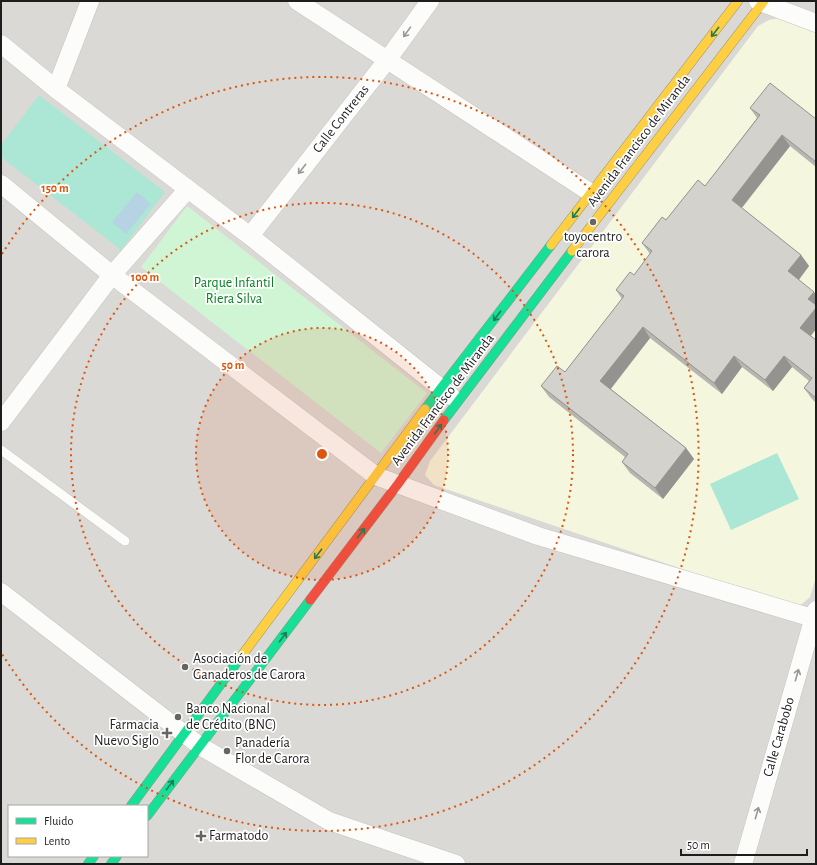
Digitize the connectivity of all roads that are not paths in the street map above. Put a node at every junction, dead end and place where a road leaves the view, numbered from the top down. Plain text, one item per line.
1 (90, 1) edge
2 (297, 1) edge
3 (430, 1) edge
4 (738, 1) edge
5 (761, 2) edge
6 (816, 23) edge
7 (1, 44) edge
8 (388, 59) junction
9 (56, 89) junction
10 (1, 184) edge
11 (188, 189) junction
12 (591, 193) junction
13 (250, 236) junction
14 (112, 275) junction
15 (441, 388) junction
16 (458, 402) junction
17 (1, 422) edge
18 (1, 450) edge
19 (376, 476) junction
20 (398, 484) junction
21 (125, 541) dead end
22 (1, 592) edge
23 (815, 616) edge
24 (184, 735) junction
25 (200, 746) junction
26 (132, 805) edge
27 (148, 815) edge
28 (456, 864) edge
29 (743, 864) edge

1 - 9 street
2 - 8 street
3 -> 8 street, Calle Contreras
4 -> 12 main road, Avenida Francisco de Miranda
5 - 6 street
5 - 16 main road, Avenida Francisco de Miranda
7 - 9 street
8 - 12 street
8 -> 13 street, Calle Contreras
9 - 11 street
10 - 14 street
11 - 13 street
11 - 14 street
12 -> 15 main road, Avenida Francisco de Miranda
13 - 15 street
14 - 17 street
14 - 19 street
15 - 16 street
15 - 19 main road, Avenida Francisco de Miranda
20 -> 16 main road, Avenida Francisco de Miranda
18 - 21 lane
19 - 20 street
19 -> 24 main road, Avenida Francisco de Miranda
20 - 23 street
25 -> 20 main road, Avenida Francisco de Miranda
22 - 24 street
29 -> 23 street, Calle Carabobo
24 - 25 street
24 - 26 main road, Avenida Francisco de Miranda
27 -> 25 main road, Avenida Francisco de Miranda
25 - 28 street

